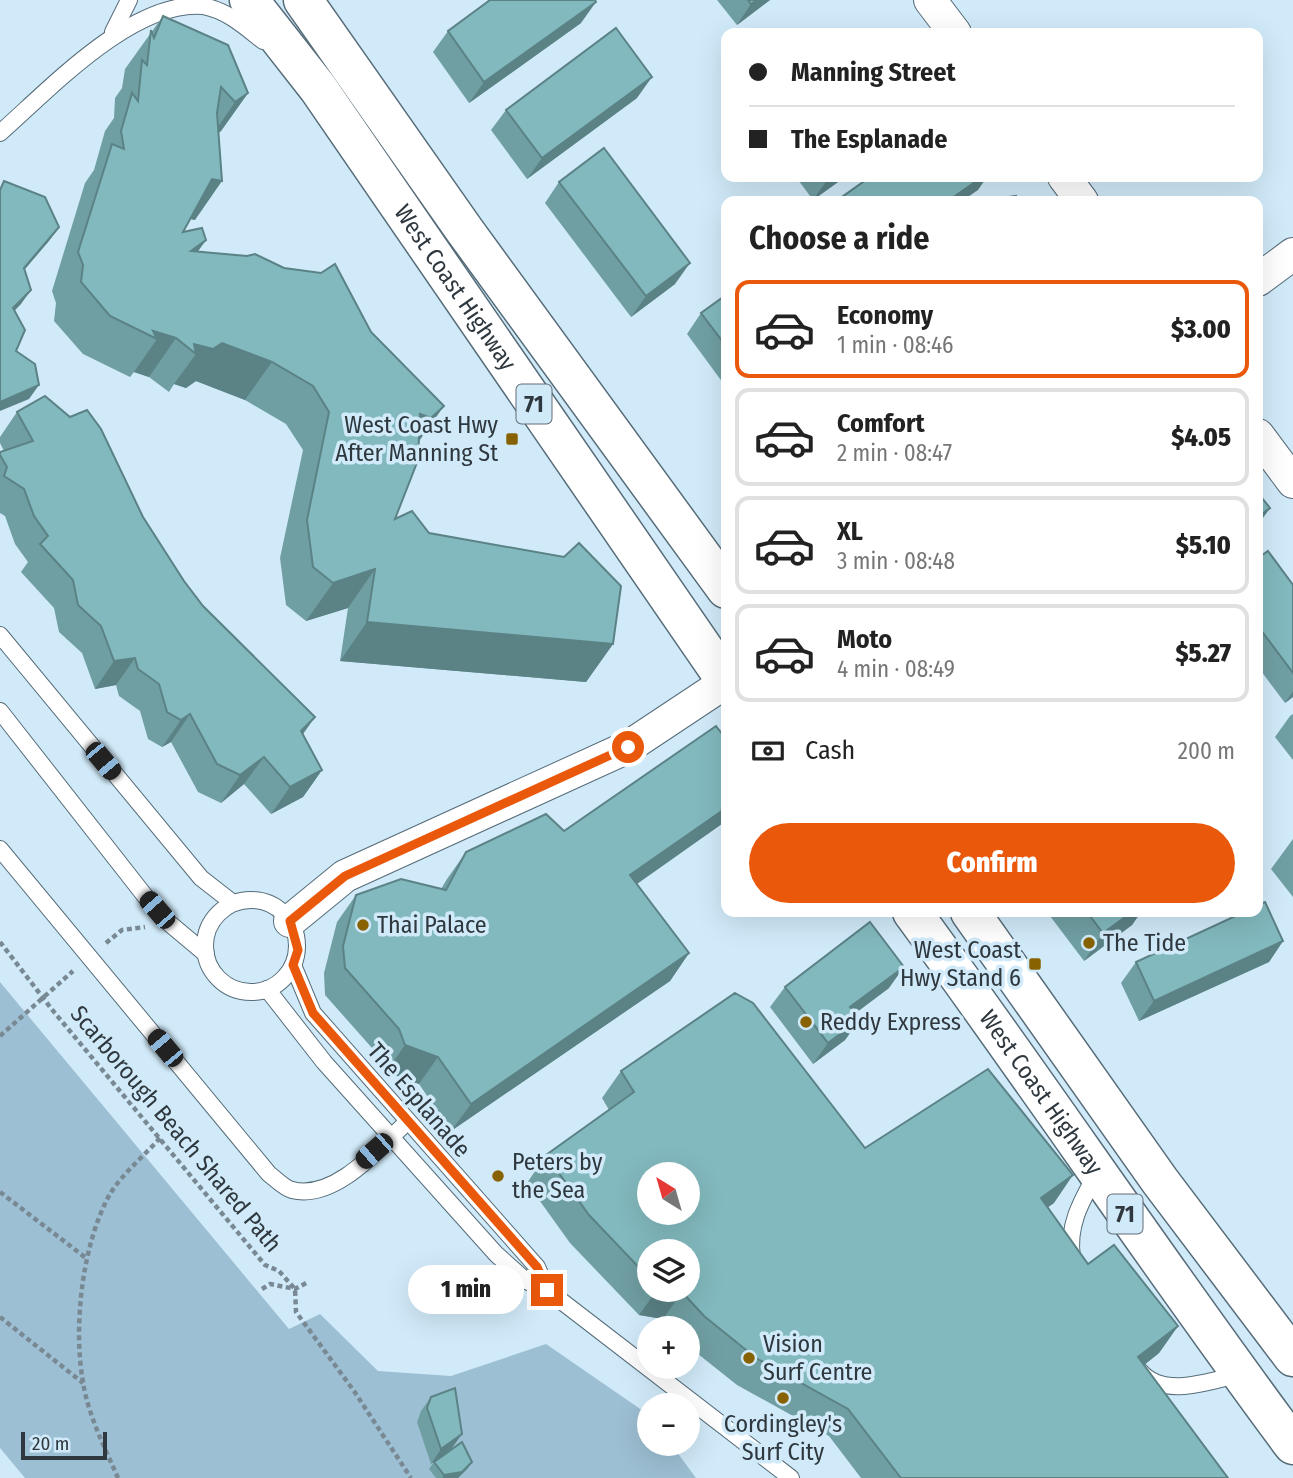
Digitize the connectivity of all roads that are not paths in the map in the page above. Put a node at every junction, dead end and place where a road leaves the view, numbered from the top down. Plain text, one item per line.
1 (129, 0) edge
2 (248, 0) edge
3 (303, 0) edge
4 (930, 0) edge
5 (951, 28) edge
6 (113, 32) junction
7 (293, 54) junction
8 (0, 133) edge
9 (1067, 182) edge
10 (1078, 196) edge
11 (1293, 254) edge
12 (1263, 276) edge
13 (1263, 442) edge
14 (1293, 482) edge
15 (721, 582) edge
16 (0, 635) edge
17 (721, 674) edge
18 (721, 685) edge
19 (0, 711) edge
20 (0, 849) edge
21 (233, 903) junction
22 (916, 917) edge
23 (974, 917) edge
24 (290, 921) junction
25 (205, 954) junction
26 (293, 965) junction
27 (267, 989) junction
28 (407, 1122) junction
29 (390, 1138) junction
30 (1097, 1172) junction
31 (1077, 1271) edge
32 (547, 1290) junction
33 (1293, 1357) edge
34 (1139, 1369) edge
35 (1240, 1374) junction
36 (1293, 1445) edge
37 (791, 1478) edge

1 - 6 lane
2 - 7 highway, West Coast Highway / 71
3 - 15 highway, West Coast Highway / 71
4 - 5 street
6 - 7 lane
6 - 8 lane
7 - 17 highway, West Coast Highway / 71
9 - 10 street
11 - 12 street
13 - 14 street
16 - 21 lane
18 - 24 street
19 - 25 lane
20 - 29 lane
21 - 24 lane
21 - 25 lane
22 - 30 highway, West Coast Highway / 71
23 - 33 highway, West Coast Highway / 71
24 - 26 lane
25 - 27 lane
26 - 27 lane
26 - 28 lane, The Esplanade
27 - 29 lane, The Esplanade
28 - 29 lane
28 - 32 lane, The Esplanade
29 - 32 lane, The Esplanade
30 - 31 lane
30 - 35 highway, West Coast Highway / 71
32 - 37 lane, The Esplanade
34 - 35 lane
35 - 36 highway, West Coast Highway / 71

